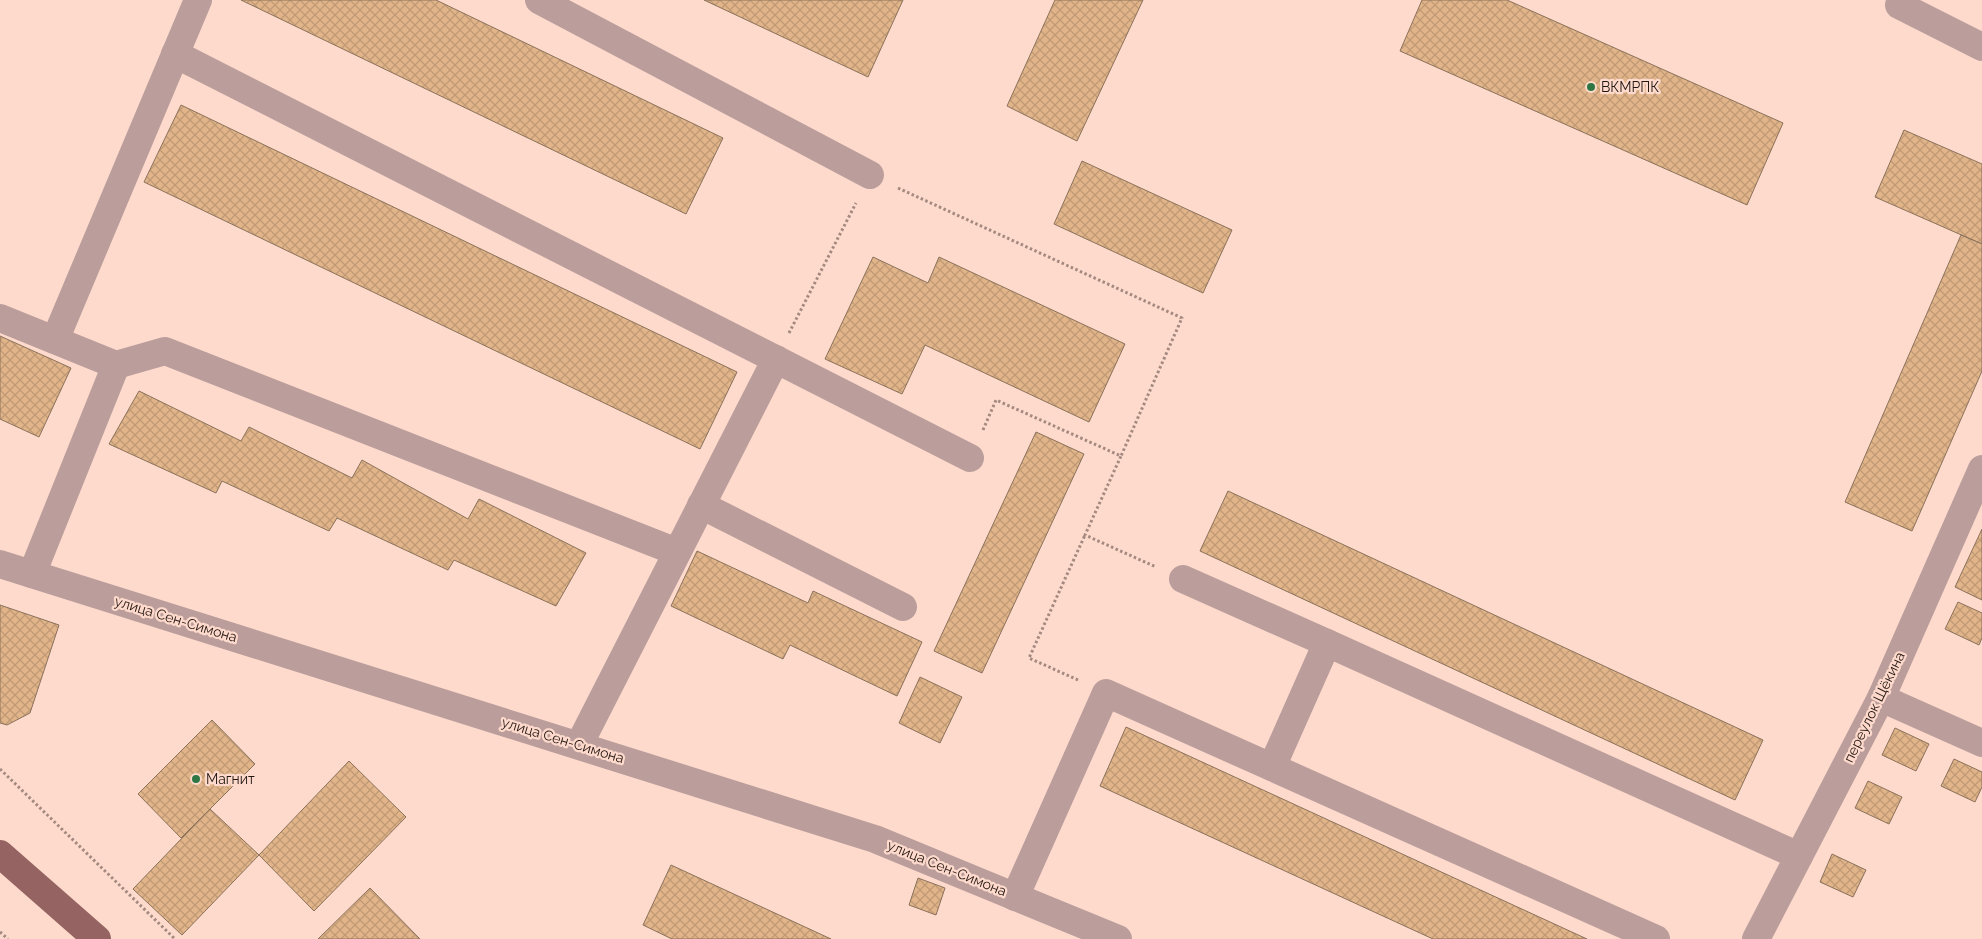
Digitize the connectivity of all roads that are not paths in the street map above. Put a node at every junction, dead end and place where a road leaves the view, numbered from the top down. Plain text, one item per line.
1 (198, 0) edge
2 (539, 0) edge
3 (1900, 2) edge
4 (1982, 47) edge
5 (175, 54) junction
6 (870, 176) road end
7 (0, 318) edge
8 (55, 340) junction
9 (776, 359) junction
10 (116, 364) junction
11 (970, 458) road end
12 (1982, 469) edge
13 (701, 505) junction
14 (677, 552) junction
15 (0, 564) edge
16 (32, 574) junction
17 (1183, 579) road end
18 (903, 607) dead end
19 (1327, 643) junction
20 (1881, 698) junction
21 (1982, 743) edge
22 (579, 745) junction
23 (1272, 767) junction
24 (0, 854) edge
25 (1799, 856) junction
26 (1015, 897) junction
27 (96, 939) edge
28 (1118, 939) edge
29 (1656, 939) edge
30 (1756, 939) edge

1 - 5 street
2 - 6 street
3 - 4 street
5 - 8 street
5 - 9 street
7 - 8 street
8 - 10 street
9 - 11 street
9 - 13 street
10 - 14 street
10 - 16 street
12 - 20 street, переулок Щёкина
13 - 14 street
13 - 18 street
14 - 22 street
15 - 16 street, улица Сен-Симона
16 - 22 street, улица Сен-Симона
17 - 19 street
19 - 23 street
19 - 25 street
20 - 21 street
20 - 25 street, переулок Щёкина
22 - 26 street, улица Сен-Симона
23 - 26 street
23 - 29 street
24 - 27 main road
25 - 30 street, переулок Щёкина
26 - 28 street, улица Сен-Симона

